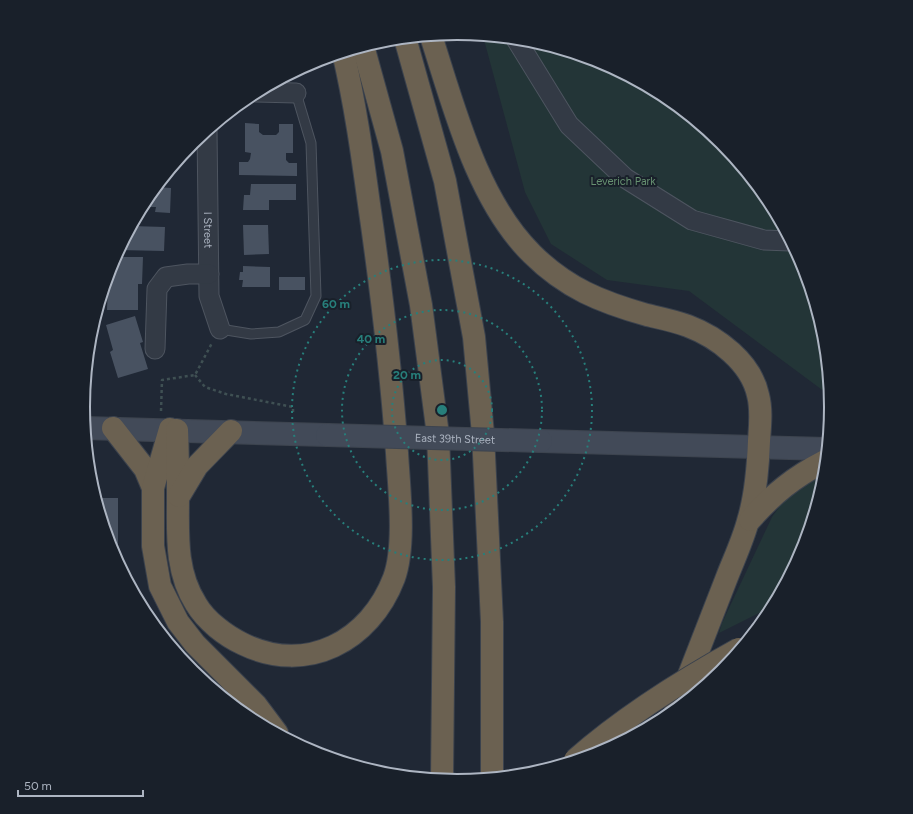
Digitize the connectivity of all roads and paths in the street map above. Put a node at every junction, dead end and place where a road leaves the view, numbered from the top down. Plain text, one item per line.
1 (433, 41) edge
2 (407, 43) edge
3 (520, 46) edge
4 (365, 52) edge
5 (344, 58) edge
6 (269, 91) edge
7 (296, 93) joint
8 (207, 138) edge
9 (783, 240) edge
10 (209, 274) junction
11 (220, 329) junction
12 (155, 349) dead end
13 (195, 375) junction
14 (169, 423) junction
15 (90, 428) edge
16 (113, 428) junction
17 (231, 432) junction
18 (293, 434) junction
19 (759, 447) junction
20 (821, 449) edge
21 (818, 464) edge
22 (153, 488) junction
23 (178, 498) junction
24 (748, 522) junction
25 (726, 656) edge
26 (680, 698) edge
27 (269, 722) edge
28 (587, 750) edge
29 (492, 772) edge
30 (442, 773) edge

1 - 19 highway
2 - 29 highway
3 - 9 street
4 - 30 highway
5 - 23 highway
6 - 7 street
7 - 11 lane
8 - 10 street, I Street
10 - 11 street, I Street
10 - 12 street
11 - 13 path
13 - 14 path
13 - 18 path
14 - 16 main road, East 39th Street
14 - 17 main road, East 39th Street
14 - 22 highway
14 - 23 highway
15 - 16 main road, East 39th Street
16 - 22 highway
17 - 18 main road, East 39th Street
17 - 23 highway
18 - 19 main road, East 39th Street, bridge
19 - 20 main road, East 39th Street
19 - 24 highway
21 - 24 highway
22 - 27 highway
24 - 26 highway
25 - 28 highway, bridge

